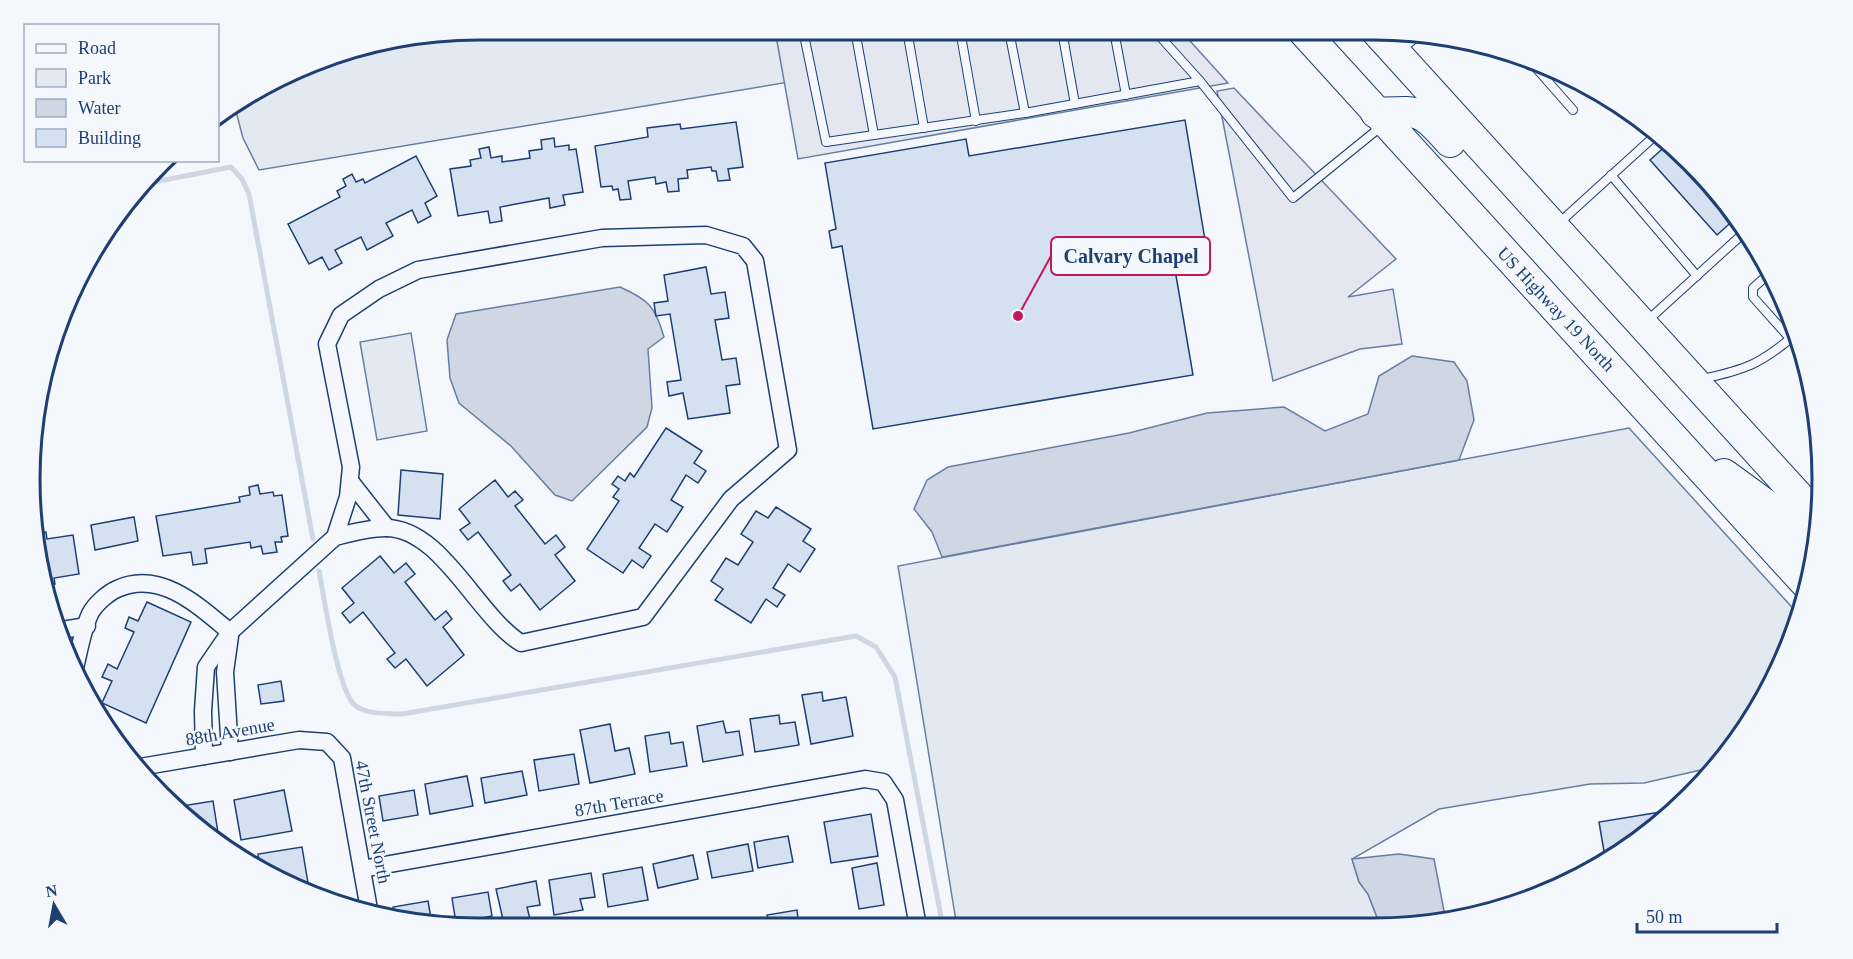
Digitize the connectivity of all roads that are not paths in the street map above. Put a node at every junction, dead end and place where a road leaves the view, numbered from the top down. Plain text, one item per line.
1 (805, 40) edge
2 (857, 40) edge
3 (909, 40) edge
4 (962, 40) edge
5 (1011, 40) edge
6 (1064, 40) edge
7 (1116, 40) edge
8 (1163, 40) edge
9 (1312, 40) edge
10 (1385, 40) edge
11 (1411, 42) edge
12 (1397, 54) junction
13 (1540, 74) edge
14 (1200, 81) junction
15 (1126, 95) junction
16 (1076, 104) junction
17 (1573, 110) dead end
18 (1025, 113) junction
19 (1381, 118) junction
20 (976, 121) junction
21 (924, 128) junction
22 (874, 135) junction
23 (1651, 139) edge
24 (1611, 175) junction
25 (1554, 228) junction
26 (1740, 237) edge
27 (1697, 276) junction
28 (1764, 279) edge
29 (1643, 325) junction
30 (1789, 338) edge
31 (1790, 339) edge
32 (1685, 371) junction
33 (1669, 433) junction
34 (350, 481) junction
35 (1812, 511) edge
36 (387, 528) junction
37 (335, 537) junction
38 (1808, 544) edge
39 (1801, 578) edge
40 (87, 626) junction
41 (67, 629) edge
42 (230, 632) junction
43 (78, 657) edge
44 (327, 742) joint
45 (230, 752) junction
46 (204, 756) junction
47 (147, 767) edge
48 (362, 869) junction
49 (368, 904) edge
50 (916, 918) edge

1 - 22 lane
2 - 22 lane
3 - 21 lane
4 - 20 lane
5 - 18 lane
6 - 16 lane
7 - 15 lane
8 - 14 lane
9 - 19 highway, US Highway 19 North
10 - 12 highway
11 - 12 lane
12 - 25 highway
13 - 17 lane
14 - 15 lane
14 - 19 lane
15 - 16 lane
16 - 18 lane
18 - 20 lane
19 - 32 highway
19 - 33 highway, US Highway 19 North
20 - 21 lane
21 - 22 lane
23 - 24 lane
24 - 25 lane
24 - 27 lane
25 - 29 highway
26 - 27 lane
27 - 29 lane
28 - 30 lane
29 - 32 highway
31 - 32 lane
32 - 35 highway
33 - 38 highway
33 - 39 highway, US Highway 19 North
34 - 36 street
34 - 36 street
34 - 37 street
36 - 37 street
37 - 42 street
40 - 41 street
40 - 42 street
40 - 43 street
42 - 45 street
42 - 46 street
44 - 45 street, 88th Avenue
44 - 48 street, 47th Street North
45 - 46 street, 88th Avenue
46 - 47 street, 88th Avenue
48 - 49 street, 47th Street North
48 - 50 street, 87th Terrace

